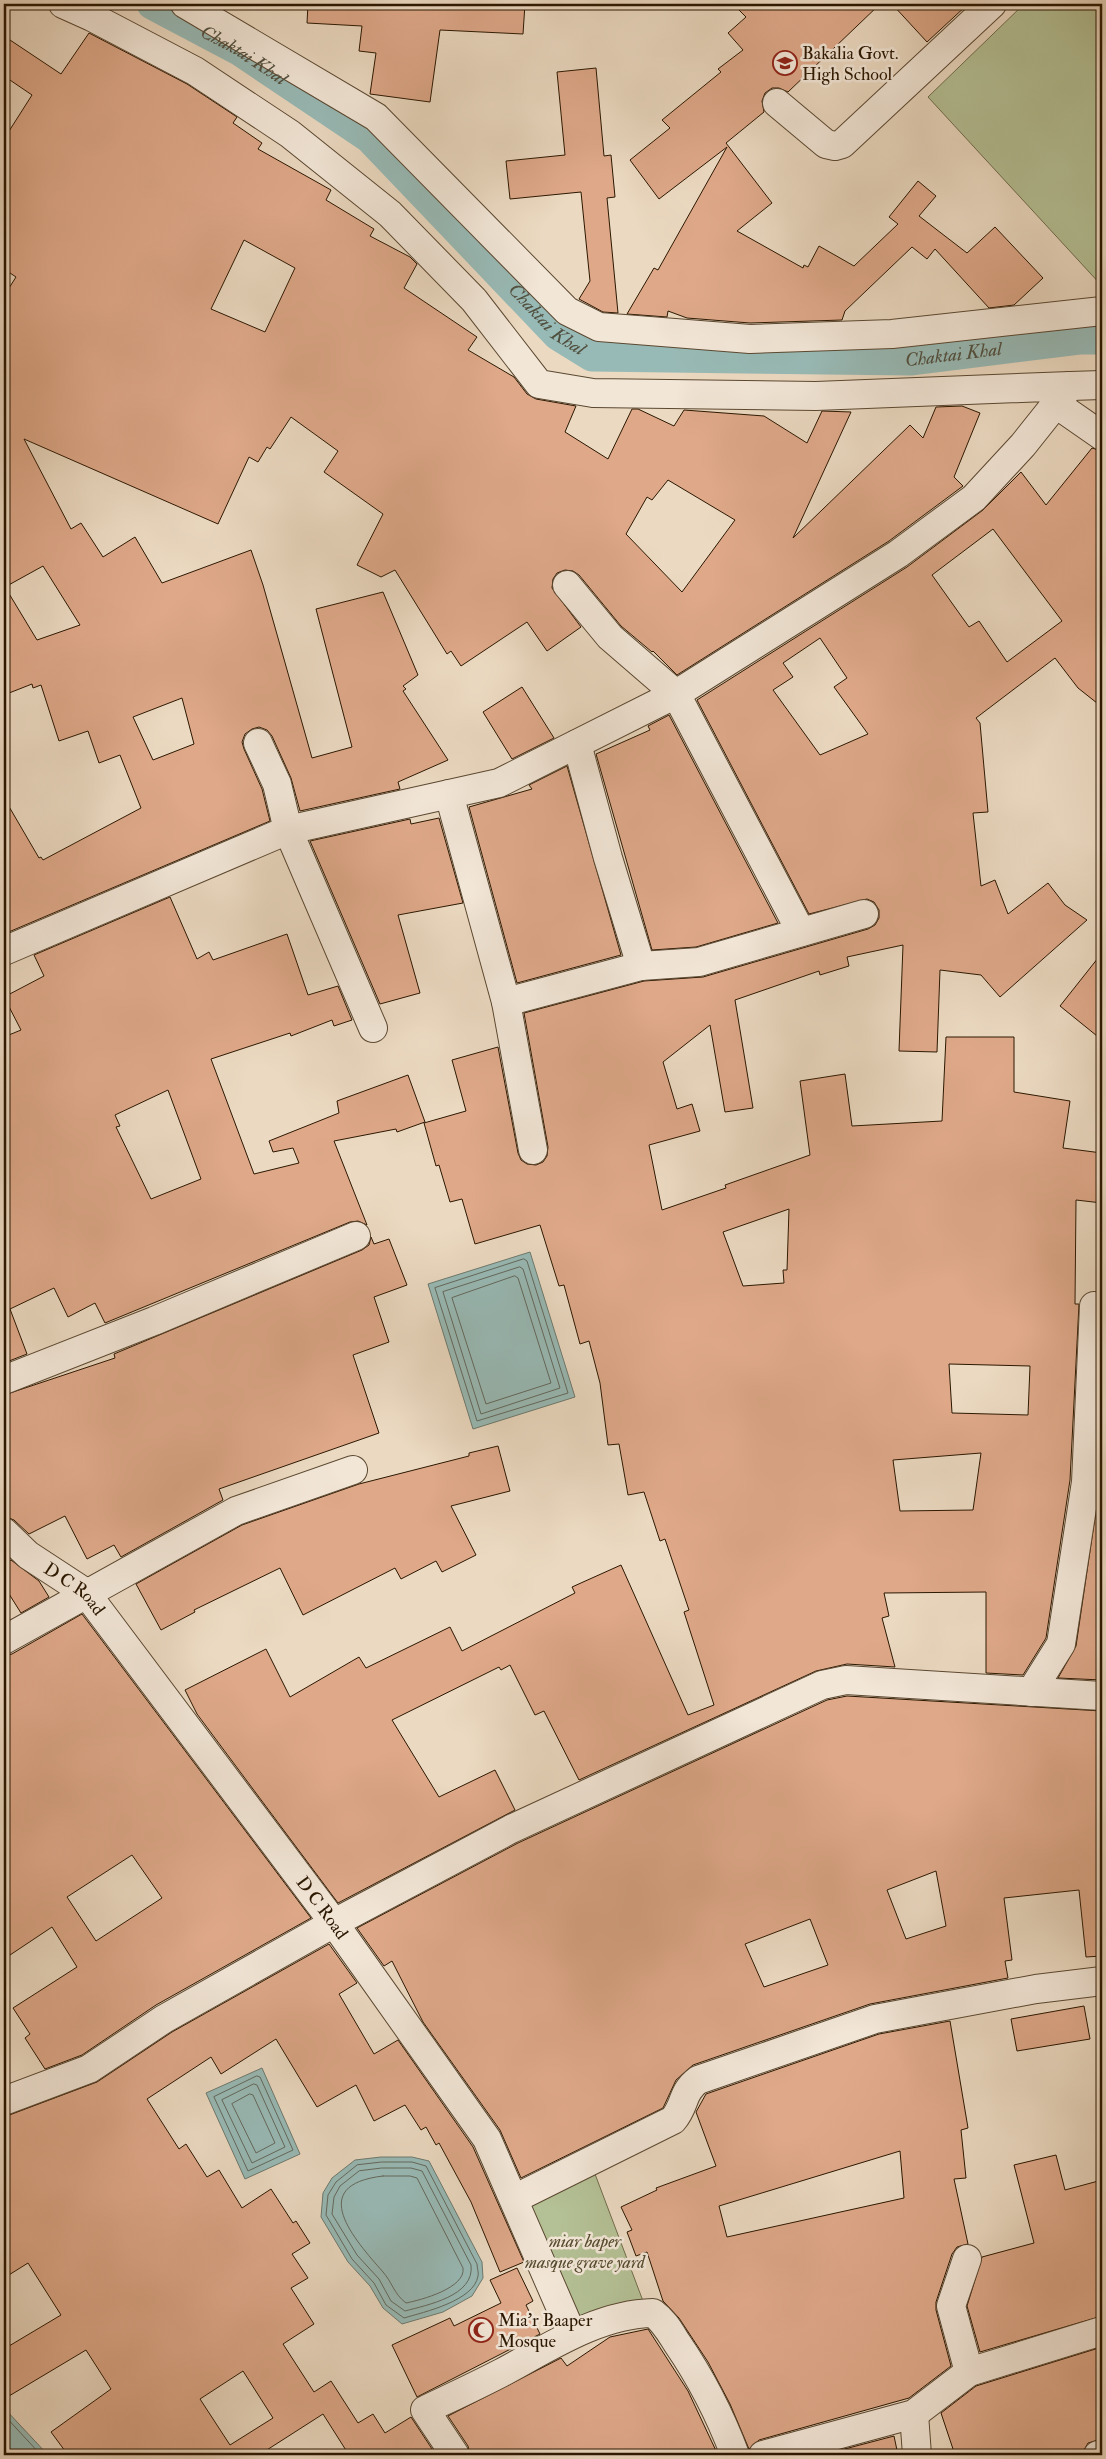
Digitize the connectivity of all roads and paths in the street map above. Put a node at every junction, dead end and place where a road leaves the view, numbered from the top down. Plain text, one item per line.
1 (62, 4) edge
2 (185, 4) edge
3 (992, 4) edge
4 (777, 103) dead end
5 (1102, 311) edge
6 (1102, 385) edge
7 (1063, 395) junction
8 (1102, 436) edge
9 (567, 585) dead end
10 (676, 694) junction
11 (258, 743) dead end
12 (577, 744) junction
13 (449, 794) junction
14 (288, 830) junction
15 (864, 914) dead end
16 (801, 932) junction
17 (4, 950) edge
18 (641, 966) junction
19 (506, 1002) junction
20 (373, 1028) dead end
21 (533, 1150) dead end
22 (356, 1236) dead end
23 (1094, 1306) dead end
24 (4, 1380) edge
25 (353, 1470) dead end
26 (1094, 1482) edge
27 (4, 1532) edge
28 (86, 1594) junction
29 (4, 1640) edge
30 (1031, 1692) junction
31 (1102, 1696) edge
32 (334, 1924) junction
33 (1102, 1981) edge
34 (4, 2101) edge
35 (514, 2199) junction
36 (967, 2259) dead end
37 (1102, 2331) edge
38 (572, 2334) junction
39 (969, 2372) junction
40 (914, 2414) junction
41 (1102, 2454) edge
42 (455, 2455) edge
43 (735, 2455) edge
44 (763, 2455) edge
45 (917, 2455) edge
46 (1098, 2455) edge

1 - 7 street
2 - 5 street
3 - 4 street
6 - 7 street
7 - 8 street
7 - 10 street
9 - 10 street
10 - 12 street
10 - 16 street
11 - 14 street
12 - 13 street
12 - 18 street
13 - 14 street
13 - 19 street
14 - 17 street
14 - 20 street
15 - 16 street
16 - 18 street
18 - 19 street
19 - 21 street
22 - 24 street
23 - 26 street
25 - 28 street
26 - 30 street
27 - 28 street, D C Road
28 - 29 street
28 - 32 street, D C Road
30 - 31 street
30 - 32 street
32 - 34 street
32 - 35 street, D C Road
33 - 35 street
35 - 38 street, D C Road
36 - 39 street
37 - 39 street
38 - 42 street
38 - 43 street
39 - 40 street
40 - 44 street
40 - 45 street
41 - 46 street

